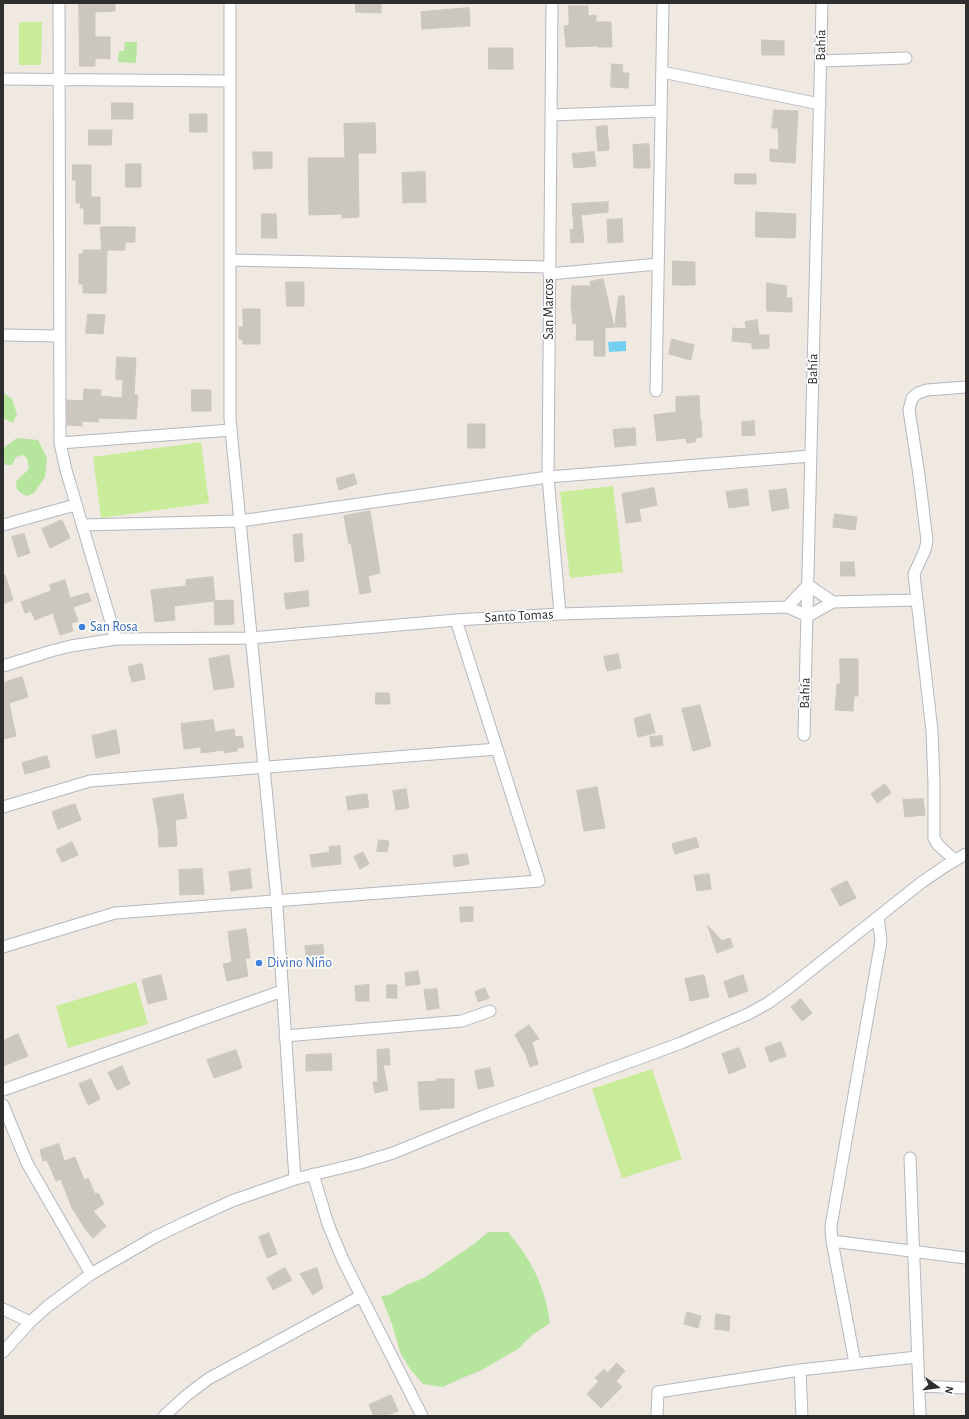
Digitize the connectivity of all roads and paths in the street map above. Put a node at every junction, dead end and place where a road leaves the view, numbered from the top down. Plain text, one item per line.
1 (59, 3) edge
2 (230, 3) edge
3 (552, 3) edge
4 (663, 3) edge
5 (822, 3) edge
6 (906, 58) dead end
7 (821, 61) junction
8 (662, 72) junction
9 (3, 79) edge
10 (59, 79) junction
11 (230, 81) junction
12 (820, 104) junction
13 (661, 111) junction
14 (550, 115) junction
15 (230, 260) junction
16 (658, 264) junction
17 (549, 270) junction
18 (3, 335) edge
19 (59, 336) junction
20 (966, 387) edge
21 (656, 391) dead end
22 (231, 430) junction
23 (60, 443) junction
24 (811, 456) junction
25 (548, 477) junction
26 (76, 504) junction
27 (240, 521) junction
28 (3, 525) edge
29 (83, 525) junction
30 (808, 584) junction
31 (917, 600) junction
32 (833, 602) junction
33 (787, 607) junction
34 (560, 614) junction
35 (808, 616) junction
36 (456, 620) junction
37 (251, 638) junction
38 (116, 639) junction
39 (3, 666) edge
40 (804, 735) dead end
41 (497, 748) junction
42 (264, 768) junction
43 (3, 807) edge
44 (966, 854) edge
45 (955, 860) junction
46 (276, 900) junction
47 (878, 917) junction
48 (3, 947) edge
49 (282, 990) junction
50 (490, 1011) dead end
51 (285, 1036) junction
52 (3, 1090) edge
53 (3, 1105) edge
54 (910, 1158) dead end
55 (313, 1174) junction
56 (295, 1179) junction
57 (832, 1241) junction
58 (913, 1251) junction
59 (966, 1258) edge
60 (90, 1274) junction
61 (361, 1296) junction
62 (3, 1309) edge
63 (30, 1322) junction
64 (3, 1352) edge
65 (917, 1357) junction
66 (855, 1364) junction
67 (800, 1370) junction
68 (918, 1386) junction
69 (966, 1388) edge
70 (164, 1416) edge
71 (422, 1416) edge
72 (657, 1416) edge
73 (802, 1416) edge
74 (920, 1416) edge

1 - 10 street
2 - 11 street
3 - 14 street, San Marcos
4 - 8 street
5 - 7 street, Bahía
6 - 7 street
7 - 12 street, Bahía
8 - 12 street
8 - 13 street
9 - 10 street
10 - 11 street
10 - 19 street
11 - 15 street
12 - 24 street, Bahía
13 - 14 street
13 - 16 street
14 - 17 street, San Marcos
15 - 17 street
15 - 22 street
16 - 17 street
16 - 21 street
17 - 25 street, San Marcos
18 - 19 street
19 - 23 street
20 - 31 street
22 - 23 street
22 - 27 street
23 - 26 street
24 - 25 street
24 - 30 street, Bahía
25 - 27 street
25 - 34 street, San Marcos
26 - 28 street
26 - 29 street
27 - 29 street
27 - 37 street
29 - 38 street
30 - 32 street
30 - 33 street
30 - 35 street, Bahía
31 - 32 street
31 - 45 street
32 - 35 street
33 - 34 street, Santo Tomas
33 - 35 street, Santo Tomas
34 - 36 street, Santo Tomas
35 - 40 street, Bahía
36 - 37 street, Santo Tomas
36 - 41 street
37 - 38 street, Santo Tomas
37 - 42 street
38 - 39 street, Santo Tomas
41 - 42 street
41 - 46 street
42 - 43 street
42 - 46 street
44 - 45 street
45 - 47 street
46 - 48 street
46 - 49 street
47 - 55 street
47 - 57 street
49 - 51 street
49 - 52 street
50 - 51 street
51 - 56 street
53 - 60 street
54 - 58 street
55 - 56 street
55 - 61 street
56 - 60 street
57 - 58 street
57 - 66 street
58 - 59 street
58 - 65 street
60 - 63 street
61 - 70 street
61 - 71 street
62 - 63 street
63 - 64 street
65 - 66 street
65 - 68 street
66 - 67 street
67 - 72 street
67 - 73 street
68 - 69 street
68 - 74 street

